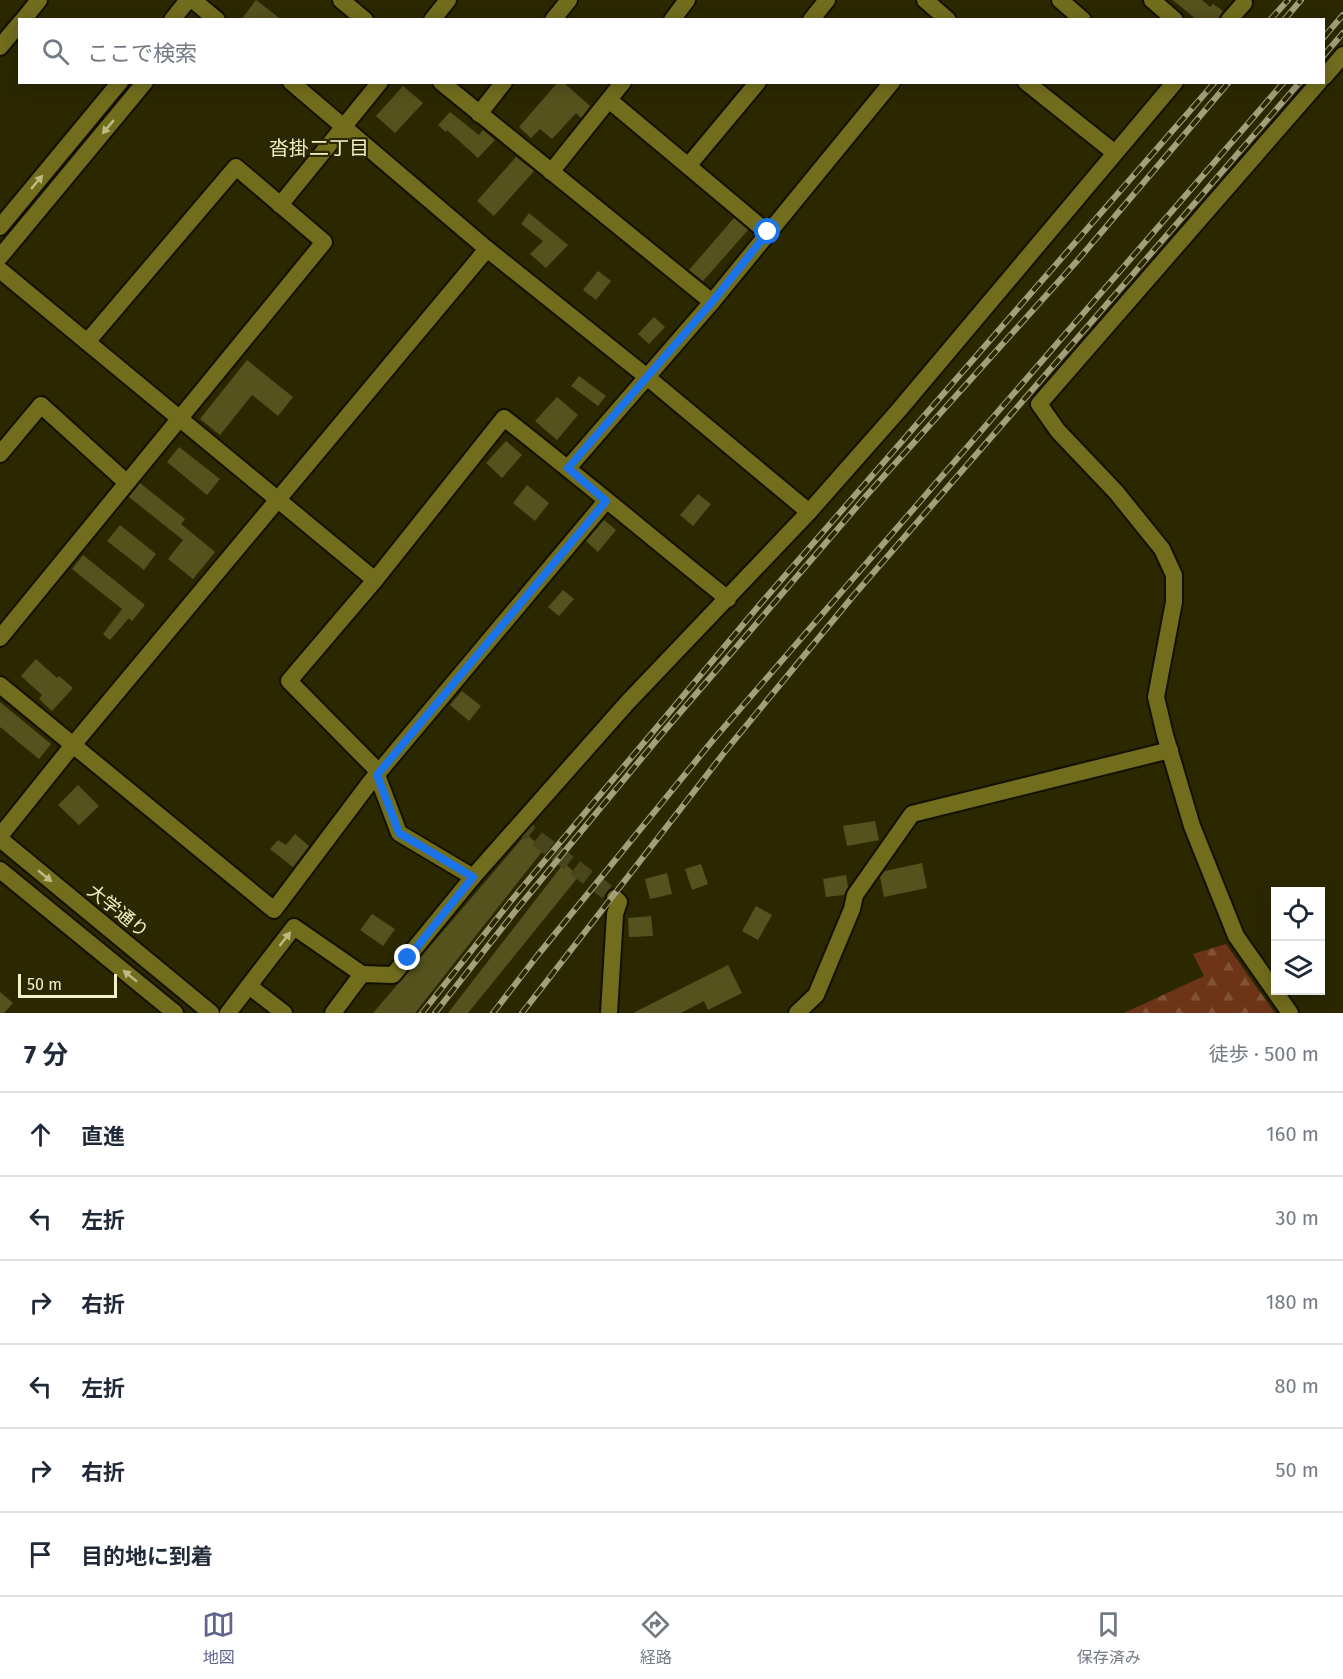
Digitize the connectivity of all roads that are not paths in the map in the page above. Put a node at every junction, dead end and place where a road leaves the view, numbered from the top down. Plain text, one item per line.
1 (39, 0) edge
2 (188, 0) edge
3 (341, 0) edge
4 (448, 0) edge
5 (569, 0) edge
6 (687, 0) edge
7 (827, 0) edge
8 (925, 0) edge
9 (1060, 0) edge
10 (1152, 0) edge
11 (1244, 3) dead end
12 (25, 18) edge
13 (174, 18) edge
14 (363, 18) edge
15 (434, 18) edge
16 (556, 18) edge
17 (674, 18) edge
18 (813, 18) edge
19 (945, 18) edge
20 (1081, 18) edge
21 (1173, 18) edge
22 (1231, 18) edge
23 (18, 25) edge
24 (0, 47) edge
25 (1343, 55) edge
26 (1325, 75) edge
27 (118, 84) edge
28 (143, 84) edge
29 (293, 84) edge
30 (378, 84) edge
31 (443, 84) edge
32 (502, 84) edge
33 (621, 84) edge
34 (756, 84) edge
35 (890, 84) edge
36 (1029, 84) edge
37 (1317, 84) edge
38 (1166, 86) edge
39 (609, 100) junction
40 (479, 114) junction
41 (344, 127) junction
42 (1115, 153) junction
43 (688, 166) junction
44 (551, 172) junction
45 (280, 205) junction
46 (0, 227) edge
47 (768, 232) junction
48 (487, 249) junction
49 (0, 257) edge
50 (0, 270) edge
51 (712, 302) junction
52 (87, 342) junction
53 (648, 377) junction
54 (179, 418) junction
55 (0, 454) edge
56 (568, 468) junction
57 (126, 482) junction
58 (277, 499) junction
59 (606, 501) junction
60 (809, 512) junction
61 (375, 580) junction
62 (728, 599) junction
63 (0, 638) edge
64 (0, 685) edge
65 (73, 745) junction
66 (1170, 750) junction
67 (377, 775) junction
68 (0, 838) edge
69 (0, 870) edge
70 (473, 877) junction
71 (615, 898) dead end
72 (362, 974) junction
73 (249, 986) junction
74 (230, 1011) edge
75 (175, 1013) edge
76 (211, 1013) edge
77 (284, 1013) edge
78 (333, 1013) edge
79 (609, 1013) edge
80 (797, 1013) edge
81 (1290, 1013) edge

1 - 12 street
2 - 13 street
3 - 14 street
4 - 15 street
5 - 16 street
6 - 17 street
7 - 18 street
8 - 19 street
9 - 20 street
10 - 21 street
11 - 22 street
23 - 24 street
25 - 26 street
46 -> 27 street
28 -> 49 street
29 - 41 street
30 - 41 street
31 - 40 street
32 - 40 street
33 - 39 street
34 - 43 street
35 - 47 street
36 - 42 street
37 - 66 street
38 - 42 street
39 - 43 street
39 - 44 street
40 - 44 street
41 - 45 street
41 - 48 street
42 - 60 street
43 - 47 street
44 - 51 street
45 - 52 street
45 - 54 street
47 - 51 street
48 - 53 street
48 - 58 street
50 - 52 street
51 - 53 street
52 - 54 street
53 - 56 street
53 - 60 street
54 - 57 street
54 - 58 street
55 - 57 street
56 - 59 street
56 - 61 street
57 - 63 street
58 - 61 street
58 - 65 street
59 - 62 street
59 - 67 street
60 - 62 street
61 - 67 street
62 - 70 street
64 - 65 street
65 - 67 street
65 - 68 street
66 - 80 street
66 - 81 street
67 - 70 street
68 -> 76 street, 大学通り
75 -> 69 street
70 - 72 street
71 - 79 street
73 -> 72 street
72 - 78 street
73 - 74 street
73 - 77 street

